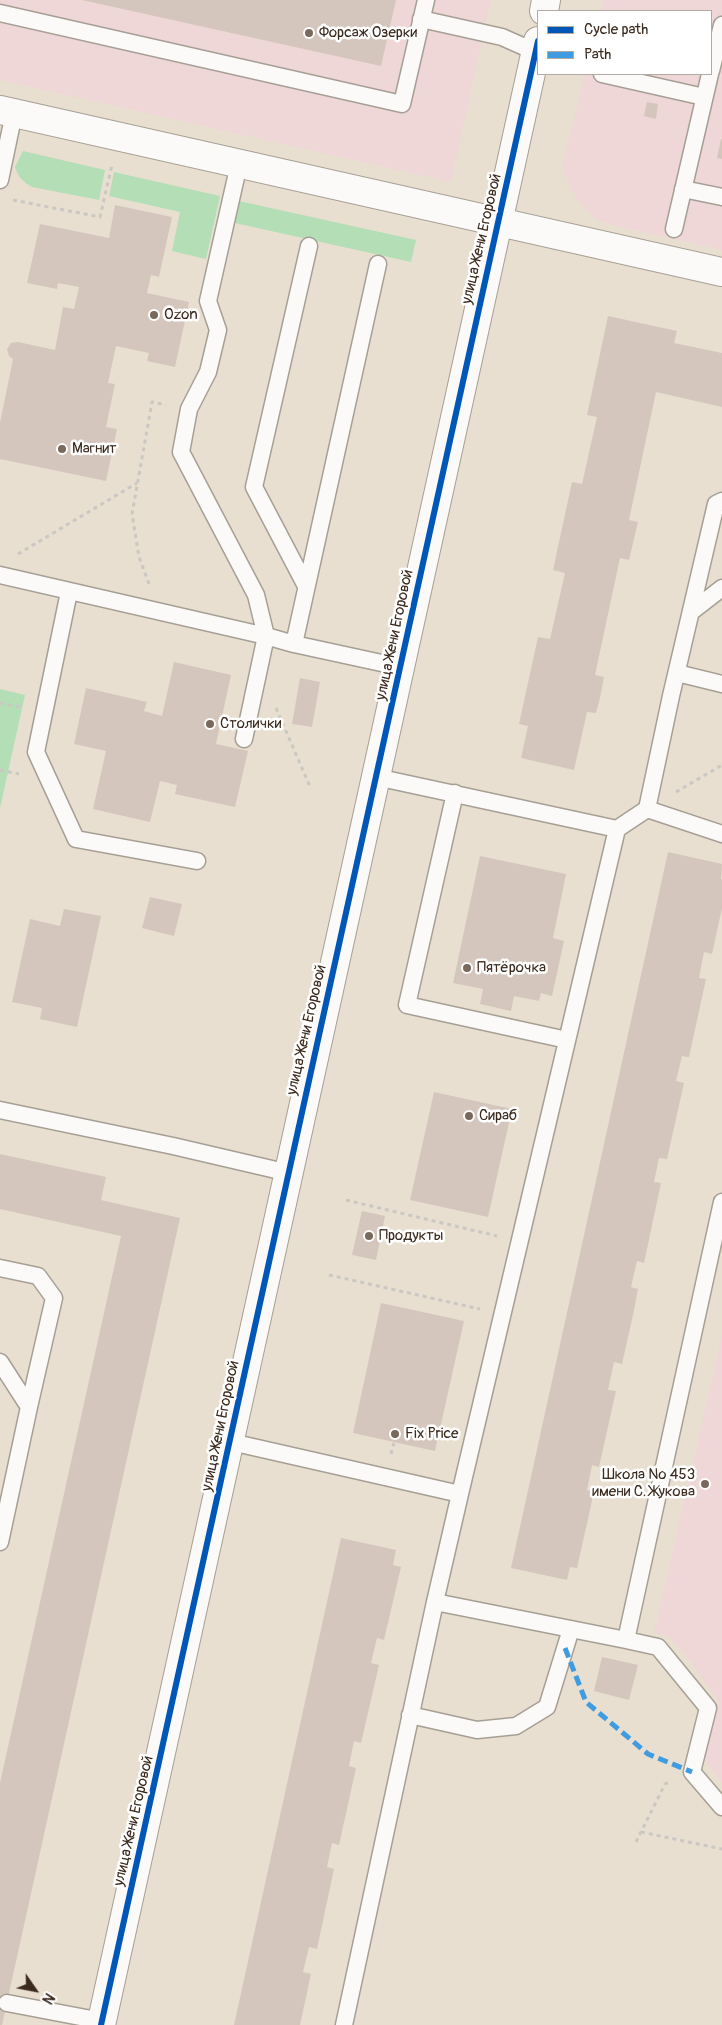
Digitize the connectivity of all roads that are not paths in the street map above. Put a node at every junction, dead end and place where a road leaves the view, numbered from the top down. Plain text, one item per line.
1 (426, 0) edge
2 (0, 13) edge
3 (421, 18) junction
4 (722, 25) edge
5 (537, 48) edge
6 (537, 52) edge
7 (712, 64) edge
8 (606, 75) edge
9 (709, 75) edge
10 (704, 98) junction
11 (7, 111) edge
12 (239, 164) junction
13 (0, 180) edge
14 (683, 189) junction
15 (722, 197) edge
16 (499, 222) junction
17 (674, 229) dead end
18 (309, 246) dead end
19 (378, 264) dead end
20 (722, 272) edge
21 (722, 501) edge
22 (0, 575) edge
23 (306, 586) junction
24 (722, 588) edge
25 (69, 592) junction
26 (691, 612) junction
27 (266, 636) junction
28 (294, 644) junction
29 (400, 667) junction
30 (677, 673) junction
31 (722, 684) edge
32 (244, 739) dead end
33 (376, 777) junction
34 (455, 793) junction
35 (647, 809) junction
36 (616, 829) junction
37 (722, 834) edge
38 (197, 861) dead end
39 (567, 1040) junction
40 (0, 1110) edge
41 (289, 1173) junction
42 (722, 1202) edge
43 (0, 1268) edge
44 (0, 1362) edge
45 (29, 1407) junction
46 (231, 1442) junction
47 (460, 1494) junction
48 (0, 1542) edge
49 (435, 1602) junction
50 (571, 1629) junction
51 (626, 1640) junction
52 (410, 1715) junction
53 (722, 1807) edge
54 (7, 2003) dead end
55 (102, 2023) edge
56 (344, 2025) edge

1 - 3 lane
2 - 3 lane
3 - 5 lane
4 - 7 lane
6 - 16 street, улица Жени Егоровой
8 - 10 lane
9 - 10 lane
10 - 14 lane
11 - 12 street
11 - 13 lane
12 - 16 street
12 - 27 lane
14 - 15 lane
14 - 17 lane
16 - 20 street
16 - 29 street, улица Жени Егоровой
18 - 23 lane
19 - 23 lane
21 - 26 lane
22 - 25 lane
23 - 28 lane
24 - 26 lane
25 - 27 lane
25 - 38 lane
26 - 30 lane
27 - 28 lane
27 - 32 lane
28 - 29 lane
29 - 33 street, улица Жени Егоровой
30 - 31 lane
30 - 35 lane
33 - 34 lane
33 - 41 street, улица Жени Егоровой
34 - 36 lane
34 - 39 lane
35 - 36 lane
35 - 37 lane
36 - 39 lane
39 - 47 lane
40 - 41 lane
41 - 46 street, улица Жени Егоровой
42 - 51 lane
43 - 45 lane
44 - 45 lane
45 - 48 lane
46 - 47 lane
46 - 55 street, улица Жени Егоровой
47 - 49 lane
49 - 50 lane
49 - 52 lane
50 - 51 lane
50 - 52 lane
51 - 53 lane
52 - 56 lane
54 - 55 lane

